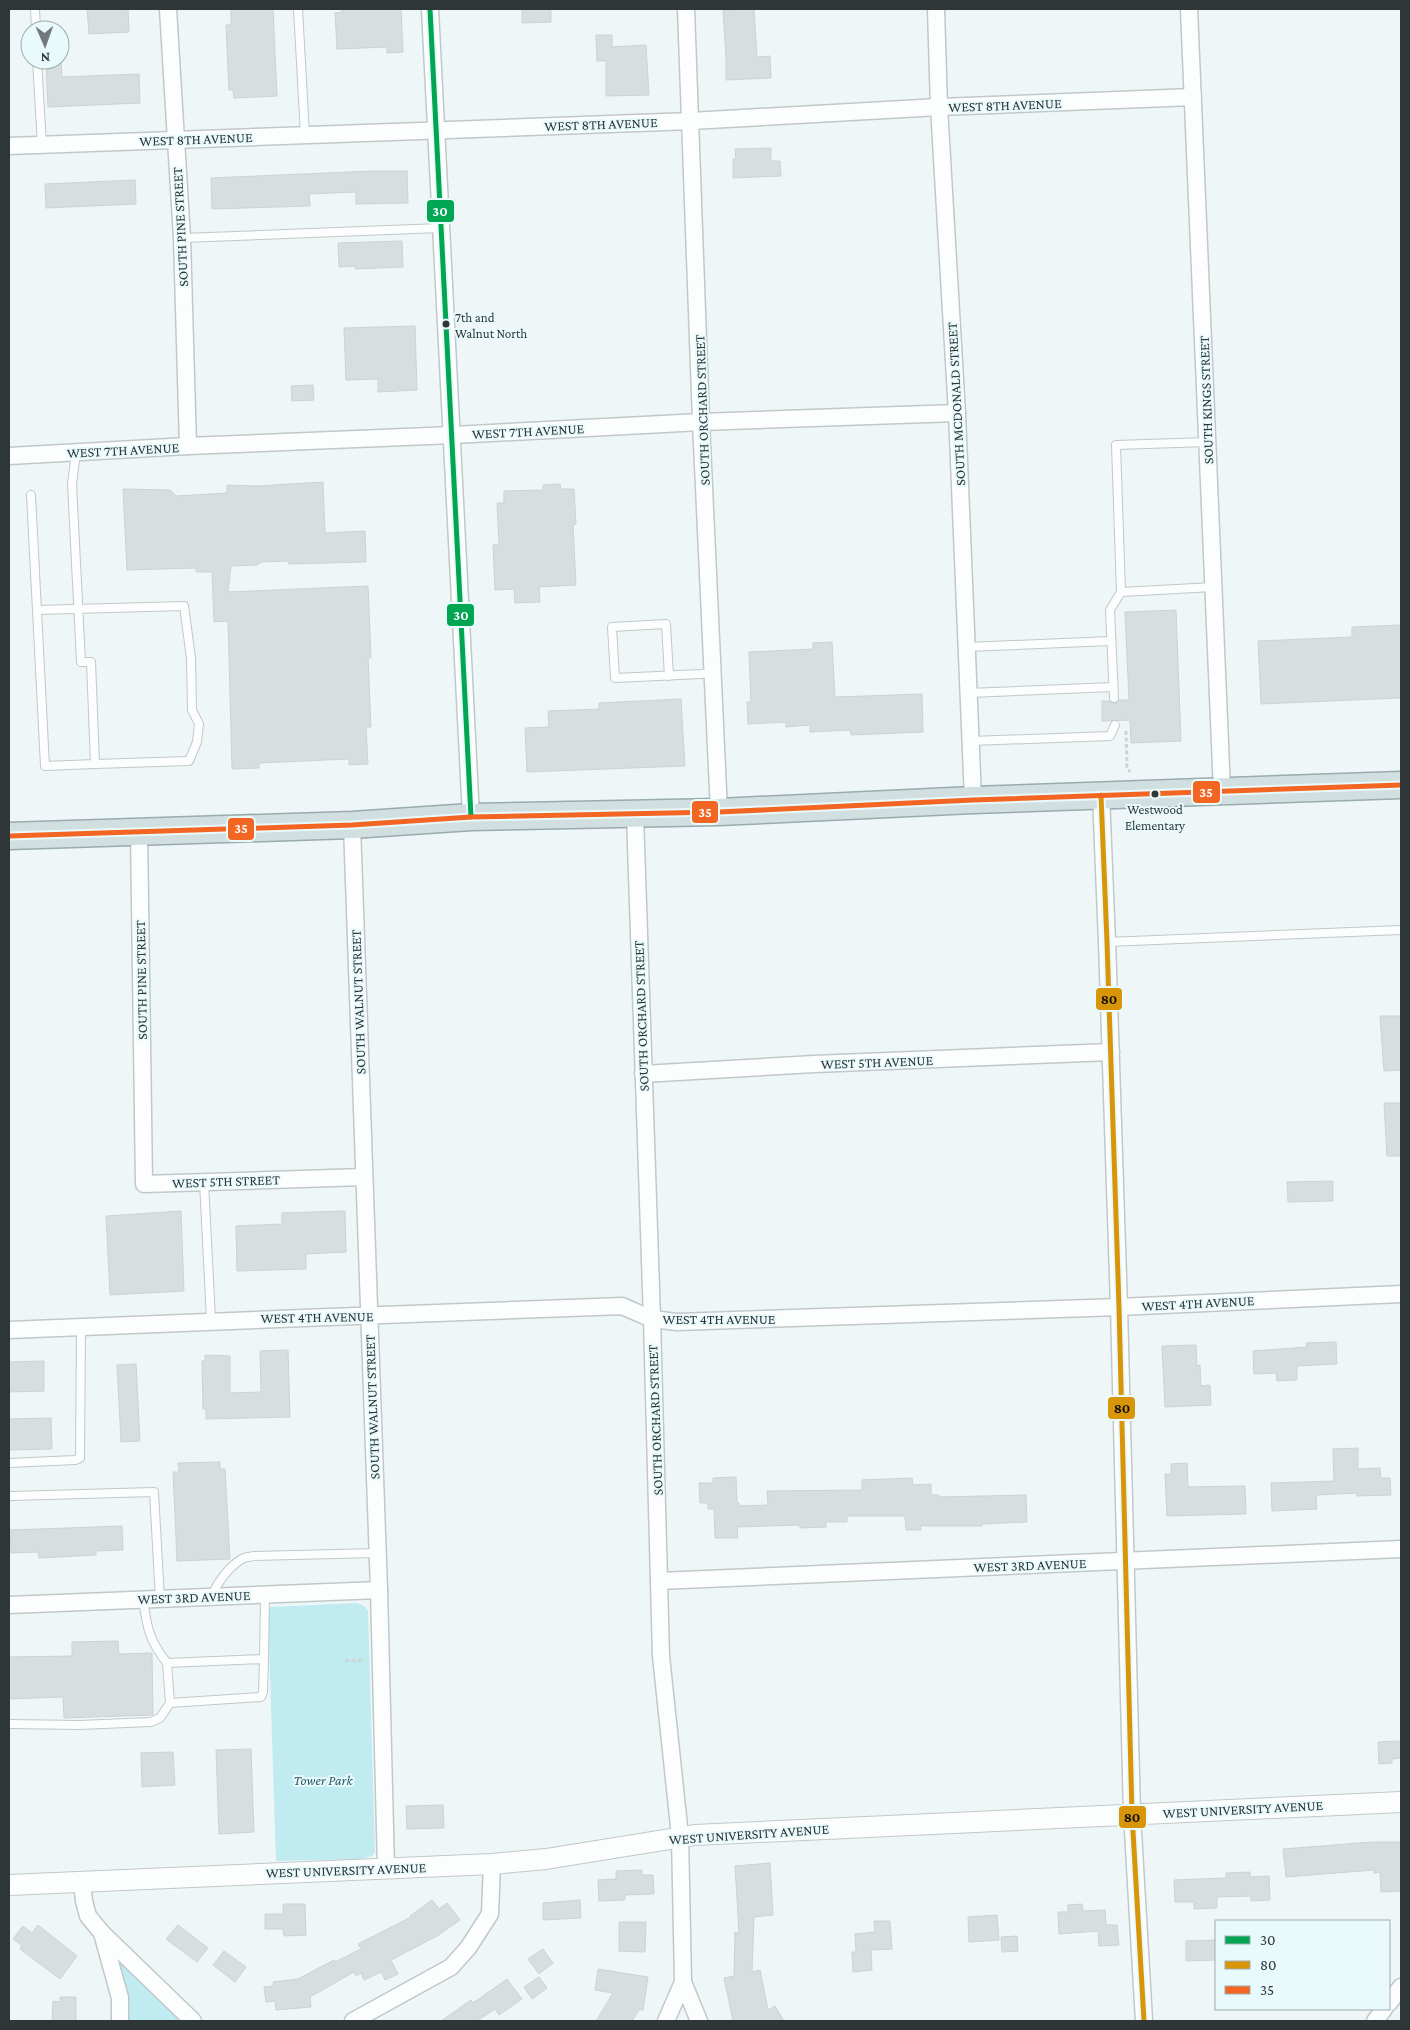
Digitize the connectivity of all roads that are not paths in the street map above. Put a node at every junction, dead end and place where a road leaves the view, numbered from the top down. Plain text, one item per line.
1 (168, 9) edge
2 (298, 9) edge
3 (430, 9) edge
4 (686, 9) edge
5 (936, 9) edge
6 (1189, 9) edge
7 (38, 70) edge
8 (1193, 97) junction
9 (940, 107) junction
10 (691, 121) junction
11 (436, 131) junction
12 (305, 135) junction
13 (175, 140) junction
14 (42, 145) junction
15 (9, 146) edge
16 (440, 228) junction
17 (182, 238) junction
18 (957, 413) junction
19 (701, 422) junction
20 (453, 435) junction
21 (1208, 442) junction
22 (188, 446) junction
23 (76, 452) junction
24 (9, 456) edge
25 (31, 495) dead end
26 (1213, 587) junction
27 (1121, 592) junction
28 (79, 609) junction
29 (37, 610) junction
30 (1111, 641) junction
31 (967, 647) junction
32 (713, 673) junction
33 (668, 676) junction
34 (1113, 687) junction
35 (968, 692) junction
36 (1114, 698) dead end
37 (1115, 726) dead end
38 (971, 741) junction
39 (95, 764) junction
40 (1401, 785) edge
41 (1222, 791) junction
42 (1100, 795) junction
43 (973, 800) junction
44 (719, 812) junction
45 (635, 815) junction
46 (471, 817) junction
47 (352, 825) junction
48 (139, 832) junction
49 (9, 836) edge
50 (1401, 930) edge
51 (1108, 942) junction
52 (1111, 1052) junction
53 (643, 1074) junction
54 (142, 1128) joint
55 (364, 1177) junction
56 (204, 1182) junction
57 (1401, 1294) edge
58 (1119, 1307) junction
59 (369, 1316) junction
60 (652, 1319) junction
61 (211, 1320) junction
62 (80, 1327) junction
63 (9, 1330) edge
64 (9, 1463) edge
65 (11, 1496) dead end
66 (1401, 1549) edge
67 (378, 1553) junction
68 (1126, 1560) junction
69 (659, 1581) junction
70 (379, 1590) junction
71 (265, 1594) junction
72 (213, 1596) junction
73 (160, 1599) junction
74 (144, 1600) junction
75 (9, 1605) edge
76 (264, 1659) junction
77 (168, 1663) junction
78 (170, 1703) junction
79 (9, 1724) edge
80 (1401, 1802) edge
81 (1132, 1814) junction
82 (680, 1836) junction
83 (492, 1864) junction
84 (386, 1869) junction
85 (82, 1882) junction
86 (9, 1885) edge
87 (102, 1933) junction
88 (683, 1982) junction
89 (1401, 1987) edge
90 (1390, 2002) edge
91 (1383, 2010) edge
92 (120, 2021) edge
93 (193, 2021) edge
94 (353, 2021) edge
95 (666, 2021) edge
96 (699, 2021) edge
97 (1144, 2021) edge
98 (1375, 2021) edge

1 - 13 street, SOUTH PINE STREET
2 - 12 lane
3 - 11 street
4 - 10 street, SOUTH ORCHARD STREET
5 - 9 street, SOUTH MCDONALD STREET
6 - 8 street, SOUTH KINGS STREET
7 - 14 lane
8 - 9 street, WEST 8TH AVENUE
8 - 21 street, SOUTH KINGS STREET
9 - 10 street, WEST 8TH AVENUE
9 - 18 street, SOUTH MCDONALD STREET
10 - 11 street, WEST 8TH AVENUE
10 - 19 street, SOUTH ORCHARD STREET
11 - 12 street, WEST 8TH AVENUE
11 - 16 street
12 - 13 street, WEST 8TH AVENUE
13 - 14 street, WEST 8TH AVENUE
13 - 17 street, SOUTH PINE STREET
14 - 15 street, WEST 8TH AVENUE
16 - 17 lane
16 - 20 street
17 - 22 street, SOUTH PINE STREET
18 - 19 street, WEST 7TH AVENUE
18 - 31 street, SOUTH MCDONALD STREET
19 - 20 street, WEST 7TH AVENUE
19 - 32 street, SOUTH ORCHARD STREET
20 - 22 street, WEST 7TH AVENUE
20 - 46 street
21 - 26 street, SOUTH KINGS STREET
21 - 27 lane
22 - 23 street, WEST 7TH AVENUE
23 - 24 street, WEST 7TH AVENUE
23 - 28 lane
25 - 29 lane
26 - 27 lane
26 - 41 street, SOUTH KINGS STREET
27 - 30 lane
28 - 29 lane
28 - 39 lane
28 - 39 lane
29 - 39 lane
30 - 31 lane
30 - 34 lane
31 - 35 street, SOUTH MCDONALD STREET
32 - 33 lane
32 - 44 street, SOUTH ORCHARD STREET
33 - 33 lane
34 - 35 lane
34 - 36 lane
35 - 38 street, SOUTH MCDONALD STREET
37 - 38 lane
38 - 43 street, SOUTH MCDONALD STREET
40 - 41 highway
41 - 42 highway
42 - 43 highway
42 - 51 street
43 - 44 highway
44 - 45 highway
45 - 46 highway
45 - 53 street, SOUTH ORCHARD STREET
46 - 47 highway
47 - 48 highway
47 - 55 street, SOUTH WALNUT STREET
48 - 49 highway
48 - 54 street, SOUTH PINE STREET
50 - 51 lane
51 - 52 street
52 - 53 street, WEST 5TH AVENUE
52 - 58 street
53 - 60 street, SOUTH ORCHARD STREET
54 - 56 street, WEST 5TH STREET
55 - 56 street, WEST 5TH STREET
55 - 59 street, SOUTH WALNUT STREET
56 - 61 lane
57 - 58 street, WEST 4TH AVENUE
58 - 60 street, WEST 4TH AVENUE
58 - 68 street
59 - 60 street, WEST 4TH AVENUE
59 - 61 street, WEST 4TH AVENUE
59 - 67 street, SOUTH WALNUT STREET
60 - 69 street, SOUTH ORCHARD STREET
61 - 62 street, WEST 4TH AVENUE
62 - 63 street, WEST 4TH AVENUE
62 - 64 lane
65 - 73 lane
66 - 68 street, WEST 3RD AVENUE
67 - 70 street, SOUTH WALNUT STREET
67 - 72 lane
68 - 69 street, WEST 3RD AVENUE
68 - 81 street
69 - 82 street, SOUTH ORCHARD STREET
70 - 71 street, WEST 3RD AVENUE
70 - 84 street, SOUTH WALNUT STREET
71 - 72 street, WEST 3RD AVENUE
71 - 76 lane
72 - 73 street, WEST 3RD AVENUE
73 - 74 street, WEST 3RD AVENUE
74 - 75 street, WEST 3RD AVENUE
74 - 77 lane
76 - 77 lane
76 - 78 lane
77 - 78 lane
78 - 79 lane
80 - 81 street, WEST UNIVERSITY AVENUE
81 - 82 street, WEST UNIVERSITY AVENUE
81 - 97 street
82 - 83 street, WEST UNIVERSITY AVENUE
82 - 88 street, SOUTH ORCHARD STREET
83 - 84 street, WEST UNIVERSITY AVENUE
83 - 94 street
84 - 85 street, WEST UNIVERSITY AVENUE
85 - 86 street, WEST UNIVERSITY AVENUE
85 - 87 street
87 - 92 street
87 - 93 street
88 - 95 street, SOUTH ORCHARD STREET
88 - 96 street
89 - 90 street
91 - 98 street

